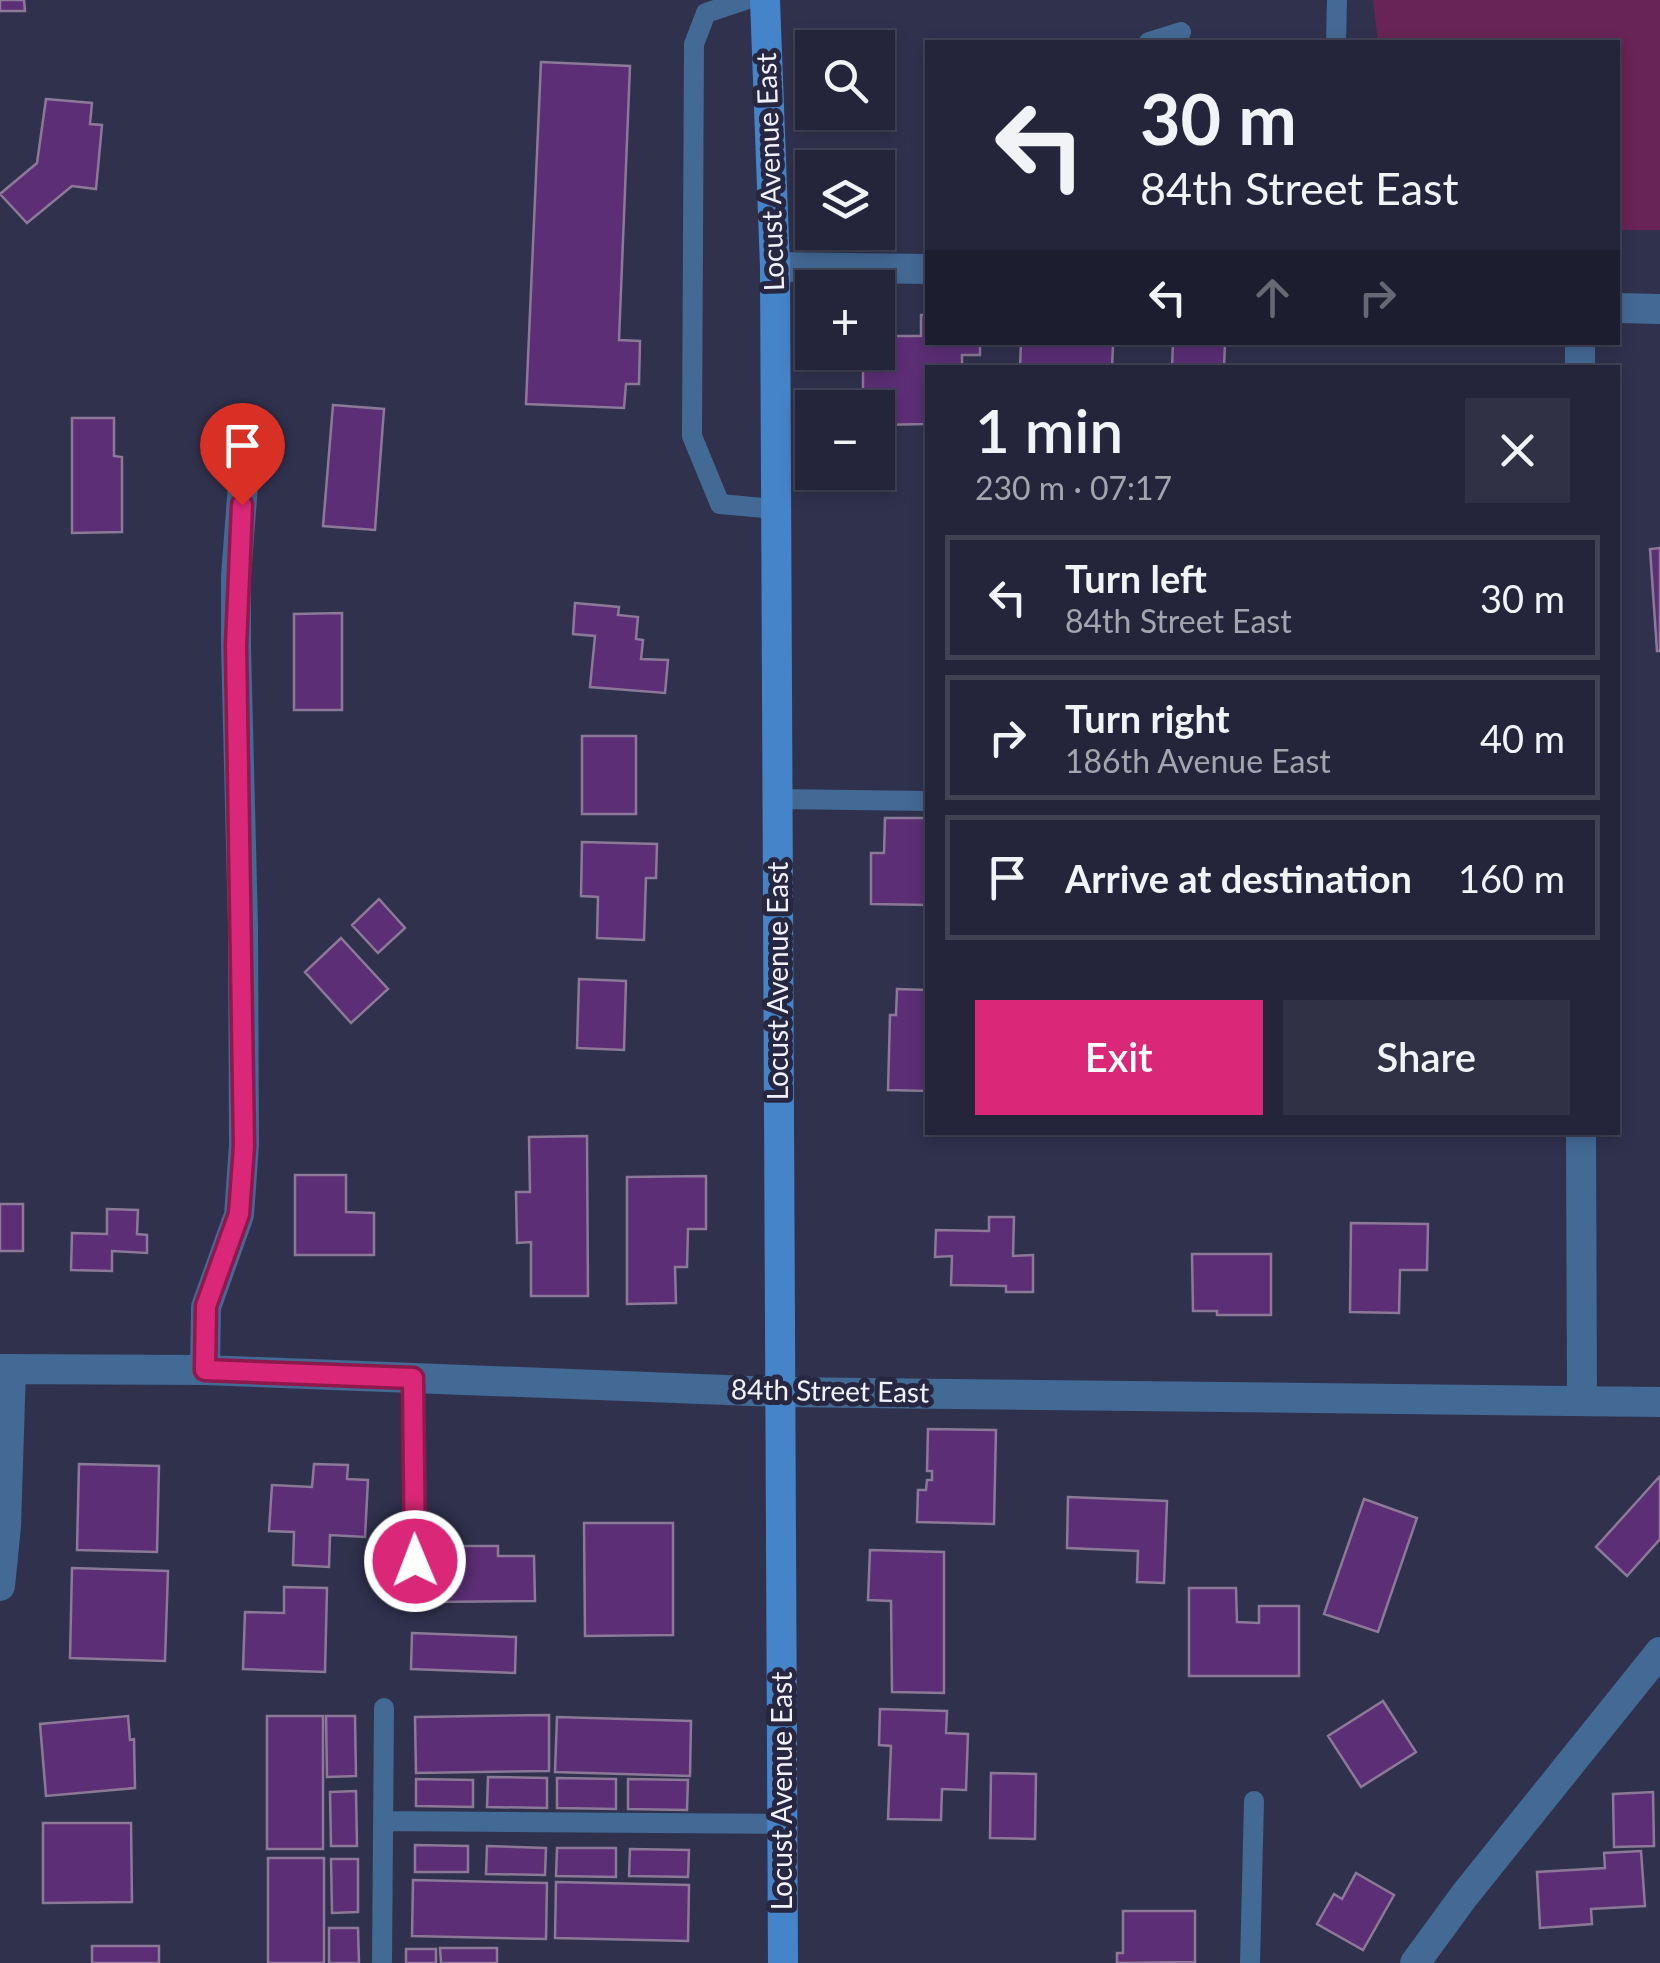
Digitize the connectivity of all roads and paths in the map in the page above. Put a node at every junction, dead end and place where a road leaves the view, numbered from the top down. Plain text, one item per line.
1 (745, 0) edge
2 (765, 0) edge
3 (1337, 0) edge
4 (1181, 32) dead end
5 (1155, 40) edge
6 (1336, 40) edge
7 (775, 266) junction
8 (925, 269) edge
9 (1620, 308) edge
10 (1660, 309) edge
11 (247, 434) dead end
12 (776, 510) junction
13 (777, 799) junction
14 (925, 801) edge
15 (1581, 1135) edge
16 (5, 1369) edge
17 (205, 1370) junction
18 (413, 1378) junction
19 (778, 1392) junction
20 (1582, 1399) junction
21 (1660, 1402) edge
22 (415, 1561) dead end
23 (0, 1586) edge
24 (1660, 1652) edge
25 (384, 1708) dead end
26 (1254, 1800) dead end
27 (383, 1822) junction
28 (782, 1824) junction
29 (382, 1963) edge
30 (783, 1963) edge
31 (1250, 1963) edge
32 (1415, 1963) edge

1 - 12 lane
2 - 7 street, Locust Avenue East
3 - 6 lane
4 - 5 lane
7 - 8 street
7 - 12 street, Locust Avenue East
9 - 10 street
11 - 17 street
12 - 13 street, Locust Avenue East
13 - 14 lane
13 - 19 street, Locust Avenue East
15 - 20 street
16 - 17 street, 84th Street East
16 - 23 street
17 - 18 street, 84th Street East
18 - 19 street, 84th Street East
18 - 22 lane
19 - 20 street, 84th Street East
19 - 28 street, Locust Avenue East
20 - 21 street, 84th Street East
24 - 32 street
25 - 27 lane
26 - 31 lane
27 - 28 lane
27 - 29 lane
28 - 30 street, Locust Avenue East

